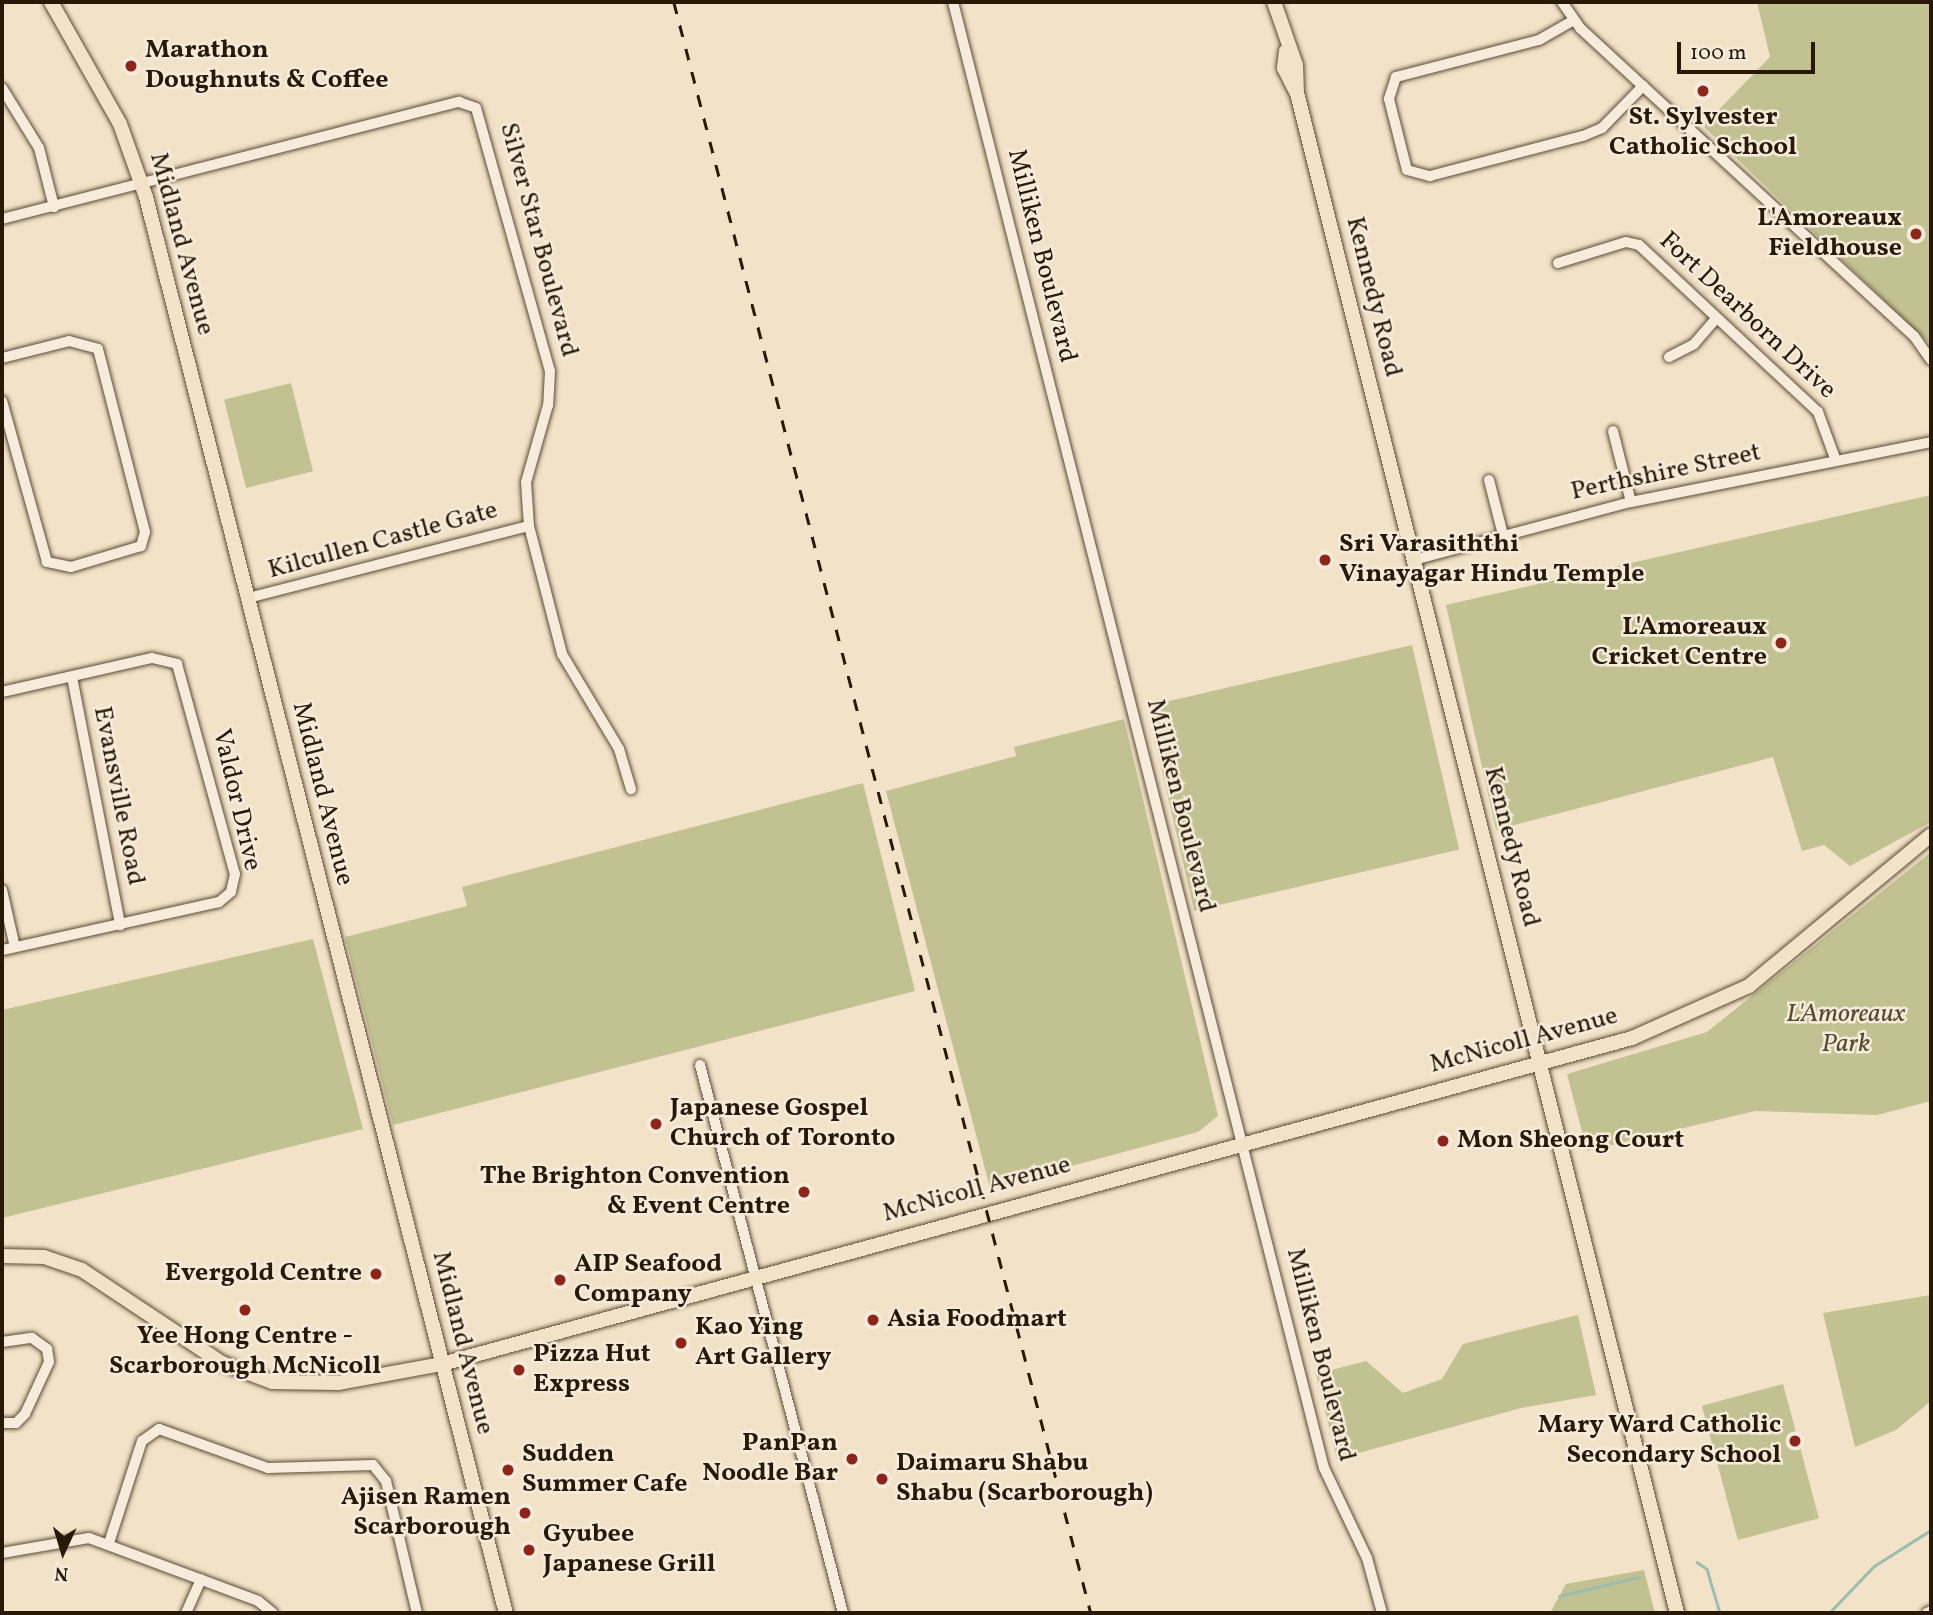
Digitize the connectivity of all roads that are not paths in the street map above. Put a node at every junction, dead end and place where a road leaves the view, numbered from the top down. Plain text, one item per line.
1 (51, 2) edge
2 (953, 2) edge
3 (1274, 2) edge
4 (1562, 2) edge
5 (1574, 20) junction
6 (1643, 86) junction
7 (2, 88) edge
8 (142, 184) junction
9 (54, 207) junction
10 (2, 219) edge
11 (1558, 263) dead end
12 (1716, 319) junction
13 (2, 358) edge
14 (1669, 358) dead end
15 (1931, 360) edge
16 (2, 401) edge
17 (1613, 431) dead end
18 (1931, 442) edge
19 (1836, 461) junction
20 (1489, 480) dead end
21 (1631, 502) junction
22 (529, 526) junction
23 (1503, 535) junction
24 (1414, 560) junction
25 (248, 598) junction
26 (72, 677) junction
27 (2, 692) edge
28 (631, 789) dead end
29 (1931, 835) edge
30 (2, 890) edge
31 (120, 925) junction
32 (15, 947) junction
33 (2, 950) edge
34 (1538, 1062) junction
35 (700, 1065) dead end
36 (1243, 1144) junction
37 (2, 1256) edge
38 (757, 1275) junction
39 (2, 1342) edge
40 (442, 1364) junction
41 (2, 1423) edge
42 (109, 1543) junction
43 (2, 1553) edge
44 (201, 1579) junction
45 (186, 1613) edge
46 (273, 1613) edge
47 (417, 1613) edge
48 (506, 1613) edge
49 (843, 1613) edge
50 (1382, 1613) edge
51 (1677, 1613) edge

1 - 8 main road, Midland Avenue
2 - 36 street, Milliken Boulevard
3 - 24 main road, Kennedy Road
4 - 5 street
5 - 6 street
5 - 6 street
6 - 15 street
7 - 9 street
8 - 9 street
8 - 22 street, Silver Star Boulevard
8 - 25 main road, Midland Avenue
9 - 10 street
11 - 12 street, Fort Dearborn Drive
12 - 14 street
12 - 19 street, Fort Dearborn Drive
13 - 16 street
17 - 21 street
18 - 19 street, Perthshire Street
19 - 21 street, Perthshire Street
20 - 23 street
21 - 23 street, Perthshire Street
22 - 25 street, Kilcullen Castle Gate
22 - 28 street, Silver Star Boulevard
23 - 24 street, Perthshire Street
24 - 34 main road, Kennedy Road
25 - 40 main road, Midland Avenue
26 - 27 street, Valdor Drive
26 - 31 street, Evansville Road
26 - 31 street, Valdor Drive
29 - 34 main road, McNicoll Avenue
30 - 32 street
31 - 32 street, Valdor Drive
32 - 33 street, Valdor Drive
34 - 36 main road, McNicoll Avenue
34 - 51 main road, Kennedy Road
35 - 38 street
36 - 38 main road, McNicoll Avenue
36 - 50 street, Milliken Boulevard
37 - 40 main road, McNicoll Avenue
38 - 40 main road, McNicoll Avenue
38 - 49 street
39 - 41 street
40 - 48 main road, Midland Avenue
42 - 43 street
42 - 44 street
42 - 47 street
44 - 45 street
44 - 46 street

